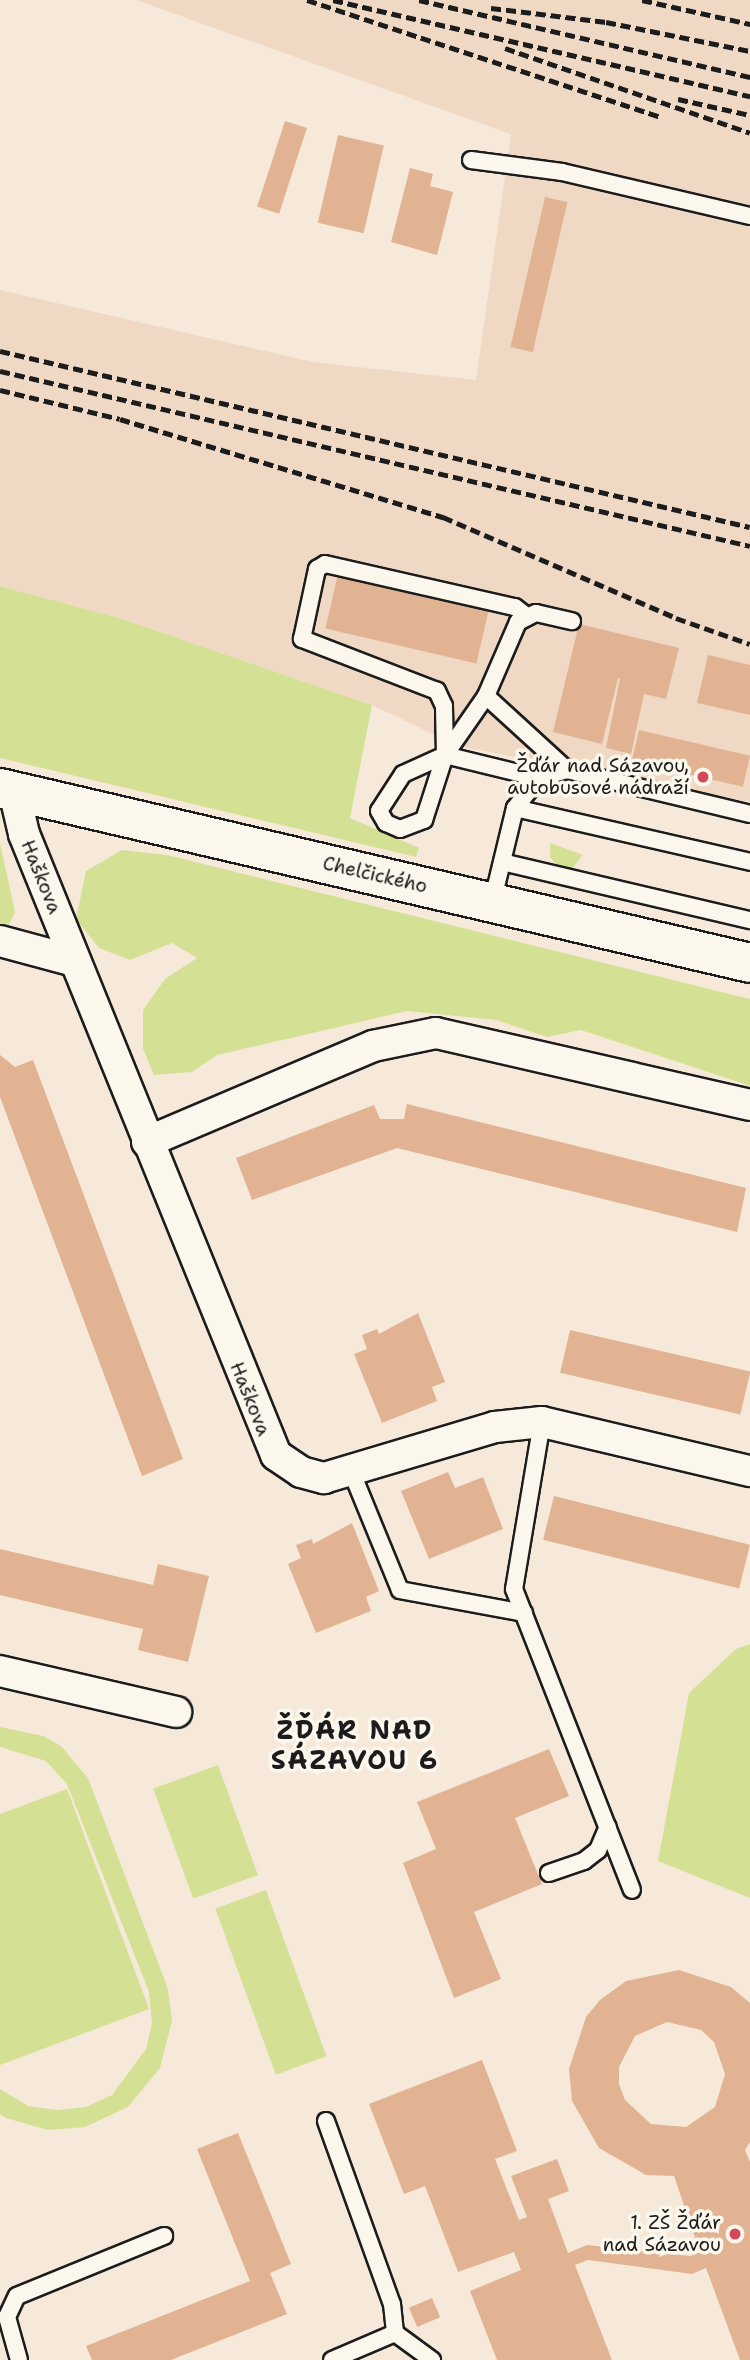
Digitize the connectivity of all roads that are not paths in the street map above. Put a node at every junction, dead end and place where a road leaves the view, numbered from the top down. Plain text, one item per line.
1 (471, 160) dead end
2 (750, 216) edge
3 (528, 617) junction
4 (572, 621) dead end
5 (486, 696) junction
6 (445, 755) junction
7 (567, 770) junction
8 (539, 778) junction
9 (7, 789) edge
10 (515, 808) junction
11 (750, 814) edge
12 (502, 862) junction
13 (750, 862) edge
14 (492, 903) junction
15 (750, 920) edge
16 (0, 941) edge
17 (74, 961) junction
18 (750, 963) edge
19 (750, 1105) edge
20 (147, 1142) junction
21 (542, 1422) junction
22 (750, 1471) edge
23 (352, 1474) junction
24 (524, 1613) junction
25 (0, 1671) edge
26 (176, 1712) dead end
27 (608, 1827) junction
28 (549, 1873) dead end
29 (632, 1890) dead end
30 (326, 2120) dead end
31 (164, 2236) dead end
32 (395, 2333) junction
33 (19, 2360) edge
34 (331, 2360) edge
35 (432, 2360) edge

1 - 2 lane
3 - 4 lane
3 - 5 lane
3 - 6 lane
5 - 6 lane
5 - 7 lane
6 - 6 lane
6 - 8 lane
7 - 8 lane
7 - 11 lane
8 - 10 lane
9 - 14 street, Chelčického
9 - 17 street, Haškova
10 - 12 lane
10 - 13 lane
12 - 14 lane
12 - 15 lane
14 - 18 street, Chelčického
16 - 17 street
17 - 20 street, Haškova
19 - 20 street
20 - 23 street, Haškova
21 - 22 street, Haškova
21 - 23 street, Haškova
21 - 24 lane
23 - 24 lane
24 - 27 lane
25 - 26 street
27 - 28 lane
27 - 29 lane
30 - 32 lane
31 - 33 lane
32 - 34 lane
32 - 35 lane

